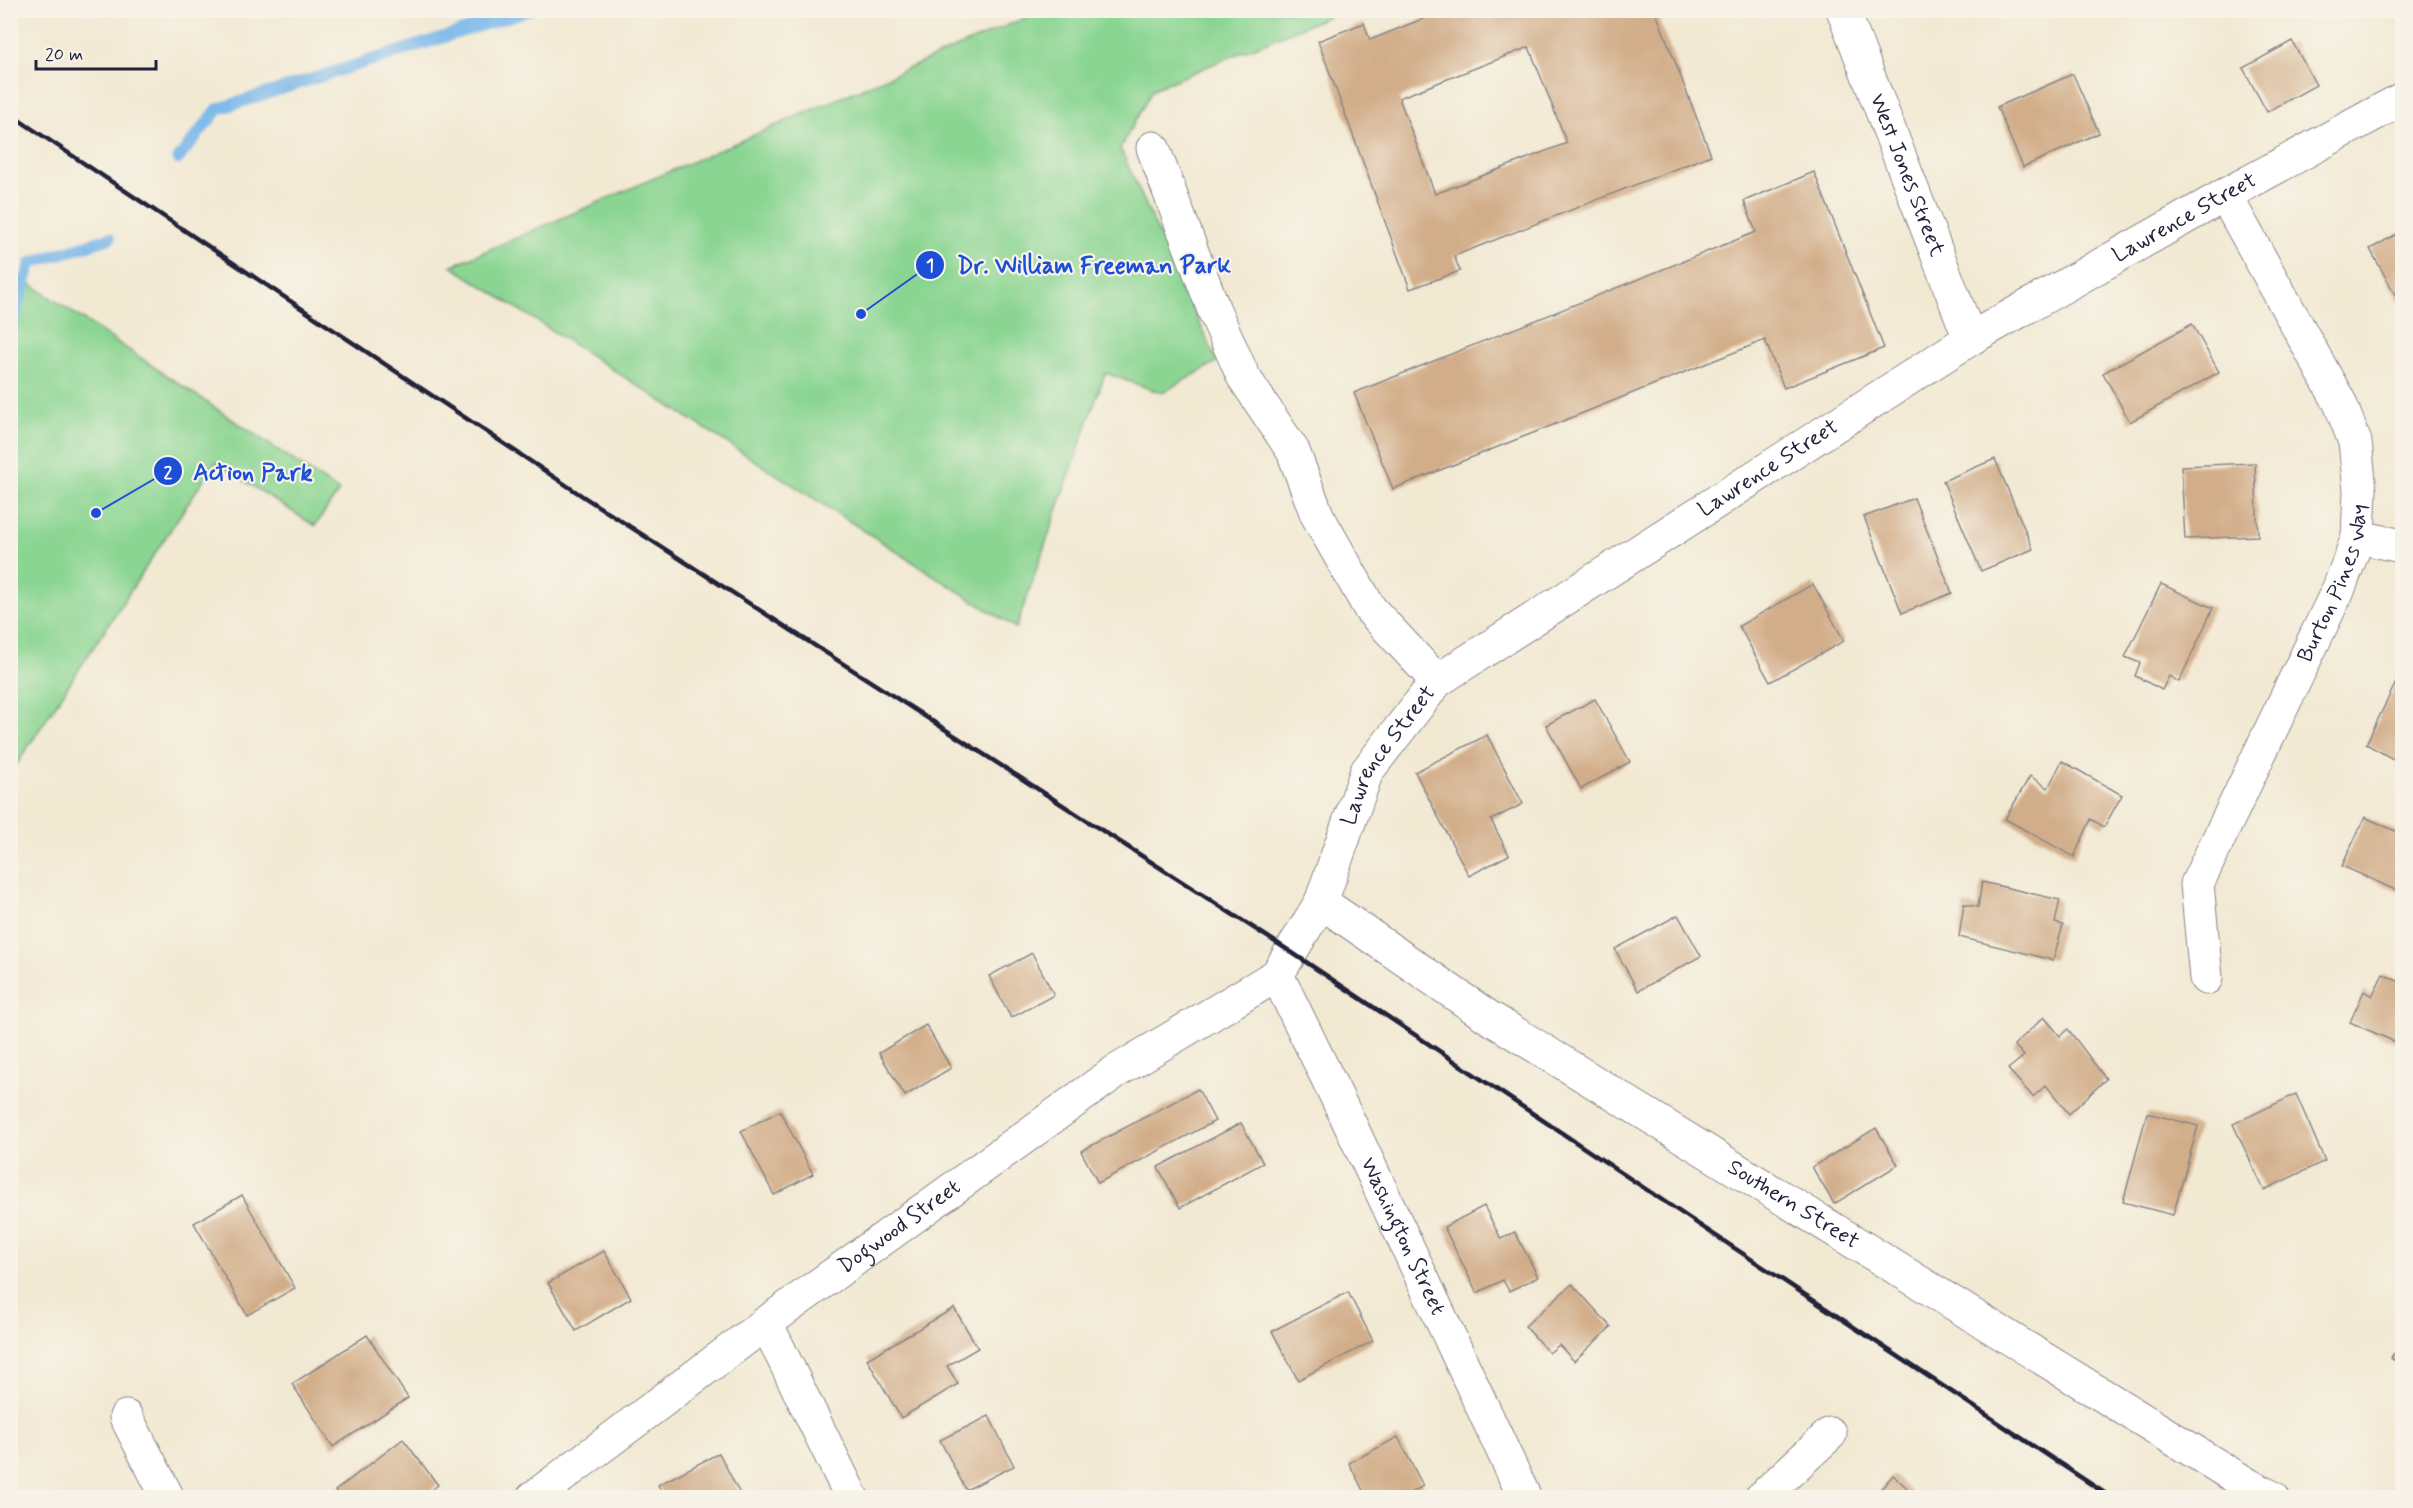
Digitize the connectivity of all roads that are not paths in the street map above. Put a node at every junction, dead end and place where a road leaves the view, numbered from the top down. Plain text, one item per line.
1 (1843, 10) edge
2 (2403, 99) edge
3 (1153, 148) dead end
4 (2225, 195) junction
5 (1970, 339) junction
6 (2358, 537) junction
7 (2403, 546) edge
8 (1437, 681) junction
9 (1321, 902) junction
10 (1277, 975) junction
11 (2206, 978) dead end
12 (766, 1323) junction
13 (126, 1418) dead end
14 (1830, 1434) dead end
15 (168, 1497) edge
16 (533, 1497) edge
17 (852, 1497) edge
18 (1525, 1497) edge
19 (1761, 1497) edge
20 (2273, 1497) edge

1 - 5 street, West Jones Street
2 - 4 street, Lawrence Street
3 - 8 street
4 - 5 street, Lawrence Street
4 - 6 street, Burton Pines Way
5 - 8 street, Lawrence Street
6 - 7 street
6 - 11 street, Burton Pines Way
8 - 9 street, Lawrence Street
9 - 10 street, Lawrence Street
9 - 20 street, Southern Street
10 - 12 street, Dogwood Street
10 - 18 street, Washington Street
12 - 16 street, Dogwood Street
12 - 17 street
13 - 15 street
14 - 19 street

